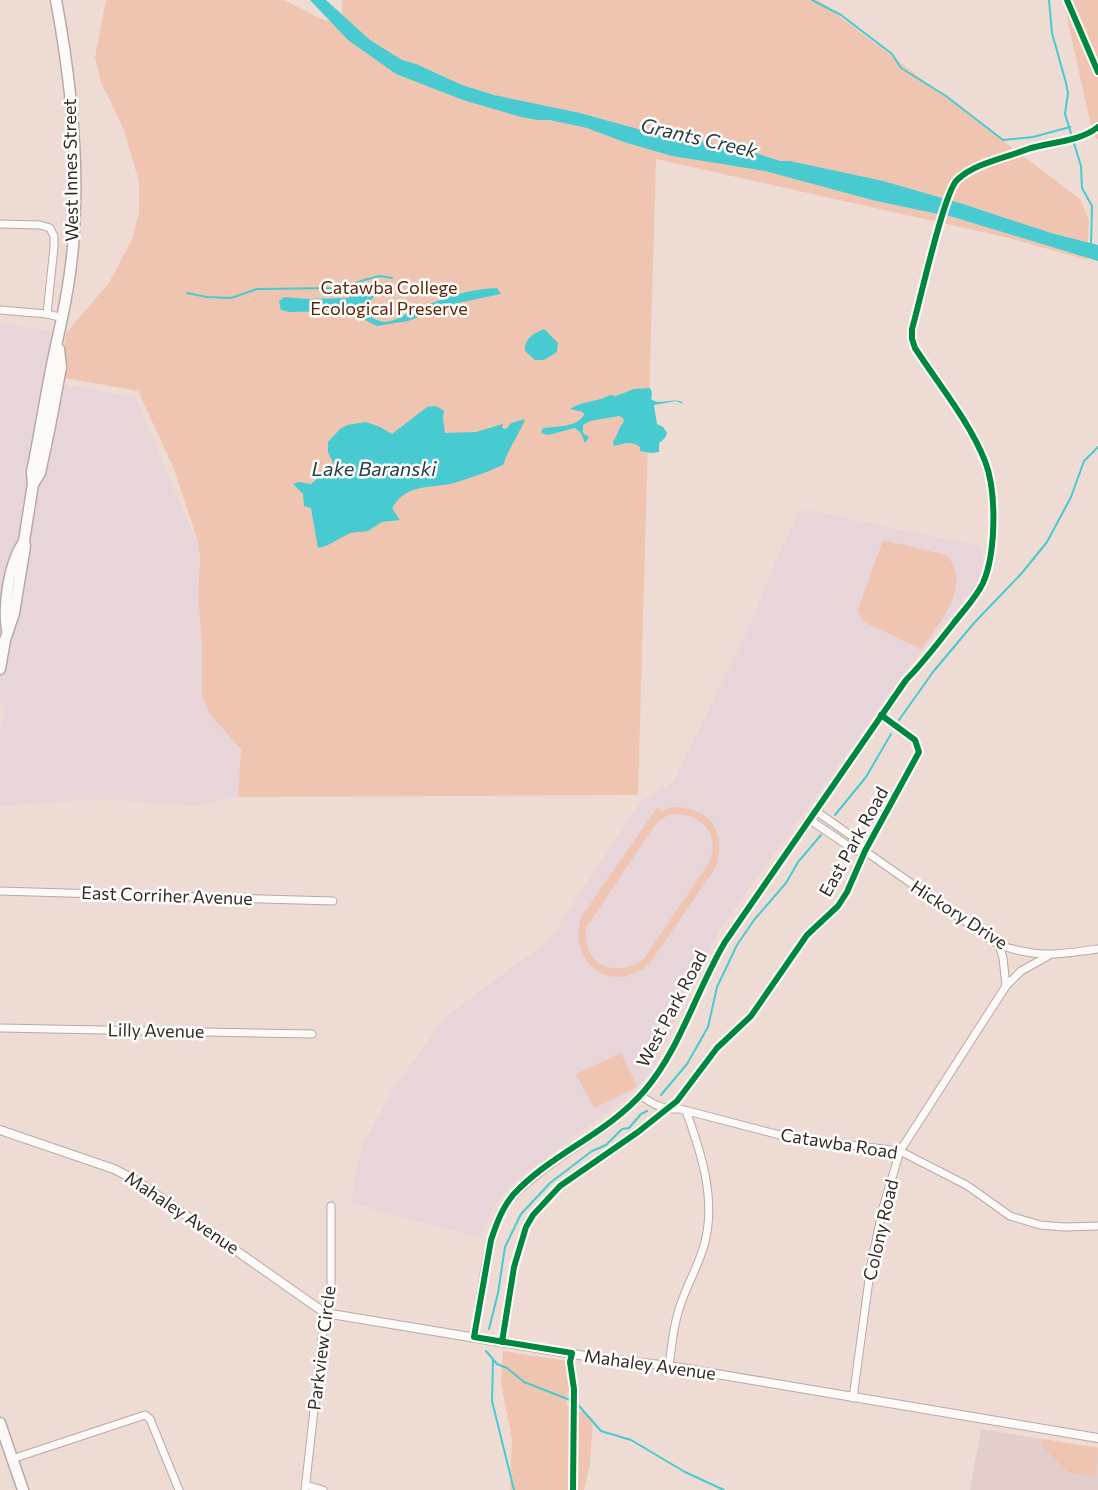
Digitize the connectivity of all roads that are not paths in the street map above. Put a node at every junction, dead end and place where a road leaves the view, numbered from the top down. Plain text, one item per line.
1 (56, 0) edge
2 (0, 224) edge
3 (0, 309) edge
4 (46, 314) junction
5 (63, 318) junction
6 (0, 669) edge
7 (906, 680) dead end
8 (881, 715) junction
9 (816, 811) junction
10 (810, 820) junction
11 (865, 851) junction
12 (0, 891) edge
13 (333, 901) dead end
14 (999, 945) junction
15 (1098, 950) edge
16 (1048, 956) junction
17 (1006, 986) junction
18 (0, 1028) edge
19 (312, 1034) dead end
20 (640, 1095) junction
21 (668, 1110) junction
22 (686, 1111) junction
23 (0, 1130) edge
24 (900, 1151) junction
25 (331, 1206) dead end
26 (1098, 1226) edge
27 (326, 1312) junction
28 (474, 1337) junction
29 (502, 1342) junction
30 (669, 1366) junction
31 (853, 1398) junction
32 (0, 1423) edge
33 (1098, 1438) edge
34 (12, 1459) junction
35 (306, 1488) edge
36 (20, 1489) edge
37 (179, 1490) edge
38 (323, 1490) edge

1 - 5 main road, West Innes Street
2 - 4 street
3 - 4 street
4 - 5 street
5 - 6 main road, West Innes Street
7 - 8 street, West Park Road
8 - 9 street, West Park Road
8 - 11 street, East Park Road
9 - 10 street, West Park Road
9 - 11 street, Hickory Drive
10 - 11 street, Hickory Drive
10 - 20 street, West Park Road
11 - 14 street, Hickory Drive
11 - 21 street, East Park Road
12 - 13 street, East Corriher Avenue
14 - 16 street, Hickory Drive
14 - 17 street
15 - 16 street, Hickory Drive
16 - 17 street, Colony Road
17 - 24 street, Colony Road
18 - 19 street, Lilly Avenue
20 - 21 street, Catawba Road
20 - 28 street, West Park Road
21 - 22 street, Catawba Road
21 - 29 street, East Park Road
22 - 24 street, Catawba Road
22 - 30 street
23 - 27 street, Mahaley Avenue
24 - 26 street, Catawba Road
24 - 31 street, Colony Road
25 - 27 street, Parkview Circle
27 - 28 street, Mahaley Avenue
27 - 35 street, Parkview Circle
28 - 29 street, Mahaley Avenue
29 - 30 street, Mahaley Avenue
30 - 31 street, Mahaley Avenue
31 - 33 street, Mahaley Avenue
32 - 34 main road
34 - 36 main road
34 - 37 street
35 - 38 street

